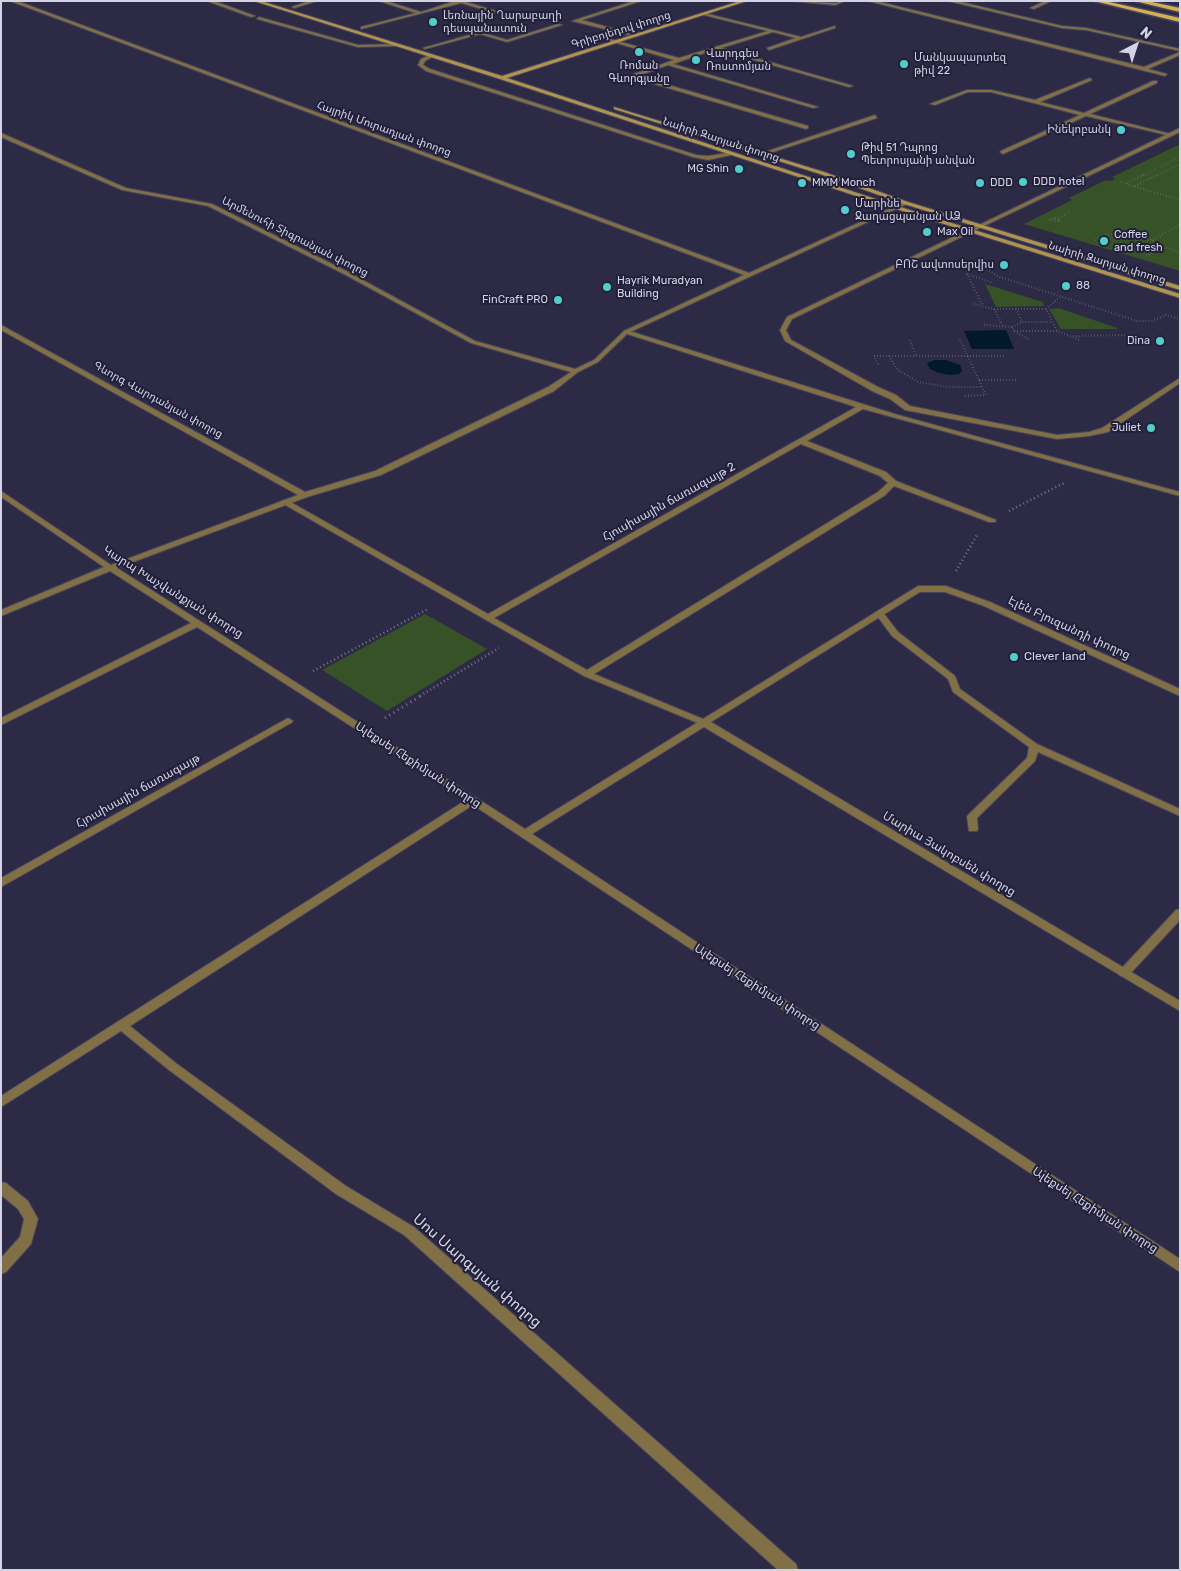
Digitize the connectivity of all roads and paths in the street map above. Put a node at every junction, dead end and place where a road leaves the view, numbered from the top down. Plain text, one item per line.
1 (12, 1) edge
2 (209, 1) edge
3 (256, 1) edge
4 (277, 1) edge
5 (316, 1) edge
6 (381, 1) edge
7 (639, 1) edge
8 (732, 1) edge
9 (746, 1) edge
10 (793, 1) edge
11 (843, 1) edge
12 (870, 1) edge
13 (950, 1) edge
14 (1049, 1) edge
15 (1097, 1) edge
16 (1138, 1) edge
17 (459, 2) edge
18 (294, 6) junction
19 (1032, 8) dead end
20 (1180, 10) edge
21 (420, 13) junction
22 (706, 14) junction
23 (253, 16) dead end
24 (259, 18) dead end
25 (517, 18) dead end
26 (1180, 20) edge
27 (560, 25) dead end
28 (834, 27) dead end
29 (363, 28) junction
30 (773, 31) junction
31 (627, 34) junction
32 (801, 38) junction
33 (608, 40) junction
34 (615, 42) junction
35 (399, 45) junction
36 (425, 48) junction
37 (716, 48) junction
38 (769, 49) dead end
39 (1180, 51) edge
40 (432, 56) junction
41 (679, 60) junction
42 (668, 64) junction
43 (1142, 69) junction
44 (502, 75) junction
45 (510, 75) junction
46 (1165, 75) dead end
47 (1090, 79) dead end
48 (1154, 82) dead end
49 (851, 86) dead end
50 (1035, 102) junction
51 (934, 104) dead end
52 (815, 107) dead end
53 (1084, 114) junction
54 (875, 117) dead end
55 (806, 127) dead end
56 (1180, 130) edge
57 (1, 135) edge
58 (1169, 135) junction
59 (1003, 152) dead end
60 (733, 154) junction
61 (762, 154) junction
62 (1180, 157) edge
63 (1180, 164) edge
64 (1116, 181) dead end
65 (1126, 184) junction
66 (1135, 186) junction
67 (1180, 200) edge
68 (906, 203) junction
69 (895, 207) junction
70 (1072, 211) dead end
71 (1058, 219) dead end
72 (1180, 225) edge
73 (980, 226) junction
74 (971, 230) junction
75 (1152, 240) junction
76 (1088, 243) dead end
77 (1163, 247) junction
78 (1180, 252) edge
79 (1143, 257) dead end
80 (984, 268) dead end
81 (968, 269) dead end
82 (749, 274) junction
83 (967, 274) junction
84 (994, 283) dead end
85 (1180, 288) edge
86 (1062, 296) junction
87 (1180, 296) edge
88 (974, 304) dead end
89 (983, 306) junction
90 (994, 309) junction
91 (1016, 309) junction
92 (1046, 309) junction
93 (1180, 319) edge
94 (1022, 322) junction
95 (1052, 322) junction
96 (984, 326) dead end
97 (1, 327) edge
98 (1003, 327) junction
99 (1012, 327) junction
100 (1014, 331) junction
101 (1057, 331) junction
102 (626, 332) junction
103 (1134, 334) dead end
104 (1070, 336) junction
105 (910, 340) dead end
106 (960, 340) dead end
107 (1030, 340) dead end
108 (1080, 340) dead end
109 (889, 356) junction
110 (916, 356) junction
111 (968, 356) junction
112 (1005, 356) dead end
113 (875, 360) dead end
114 (576, 371) junction
115 (979, 380) junction
116 (1017, 380) dead end
117 (1180, 380) edge
118 (982, 387) junction
119 (973, 395) dead end
120 (863, 406) junction
121 (801, 441) junction
122 (1081, 467) junction
123 (893, 483) junction
124 (1, 493) edge
125 (1180, 494) edge
126 (304, 495) junction
127 (284, 502) junction
128 (992, 520) junction
129 (110, 568) junction
130 (946, 589) junction
131 (451, 596) junction
132 (1, 613) edge
133 (878, 613) junction
134 (487, 618) junction
135 (199, 623) junction
136 (518, 635) junction
137 (586, 674) junction
138 (291, 683) junction
139 (1180, 693) edge
140 (333, 710) joint
141 (288, 721) dead end
142 (1, 722) edge
143 (705, 723) junction
144 (366, 731) junction
145 (1034, 746) junction
146 (472, 801) junction
147 (1180, 813) edge
148 (973, 829) dead end
149 (525, 834) junction
150 (1, 883) edge
151 (1180, 913) edge
152 (1124, 973) junction
153 (1180, 1007) edge
154 (121, 1025) junction
155 (1, 1102) edge
156 (1, 1187) edge
157 (1180, 1266) edge
158 (1, 1268) edge
159 (790, 1570) edge

1 - 82 street, Հայրիկ Մուրադյան փողոց
2 - 23 street
3 - 35 main road, Նաիրի Զարյան փողոց
4 - 18 main road, Նաիրի Զարյան փողոց
5 - 18 street
6 - 21 street
7 - 31 street
8 - 31 main road, Գրիբոյեդով փողոց
9 - 22 main road, Գրիբոյեդով փողոց
10 - 11 street
12 - 43 street
13 - 39 street
14 - 19 street
15 - 26 main road
16 - 20 main road
17 - 21 street
17 - 25 street
18 - 29 main road, Նաիրի Զարյան փողոց
21 - 29 street
22 - 30 street
22 - 34 main road, Գրիբոյեդով փողոց
24 - 35 street
27 - 36 street
28 - 32 street
29 - 36 main road, Նաիրի Զարյան փողոց
30 - 32 street
30 - 37 street
31 - 33 main road, Գրիբոյեդով փողոց
32 - 38 street
33 - 34 street
33 - 44 main road, Գրիբոյեդով փողոց
34 - 41 street
34 - 45 main road, Գրիբոյեդով փողոց
35 - 40 main road, Նաիրի Զարյան փողոց
36 - 44 main road, Նաիրի Զարյան փողոց
37 - 41 street
37 - 49 street
39 - 43 street
40 - 44 main road, Նաիրի Զարյան փողոց
40 - 60 street
41 - 42 street
42 - 52 street
42 - 55 street
43 - 46 street
44 - 45 main road, Նաիրի Զարյան փողոց
44 - 60 main road, Նաիրի Զարյան փողոց
45 - 61 main road, Նաիրի Զարյան փողոց
47 - 50 street
48 - 53 street
50 - 51 street
50 - 53 street
53 - 58 street
53 - 59 street
54 - 61 street
56 - 58 street
57 - 114 street, Արմենուհի Տիգրանյան փողոց
58 - 73 street
60 - 69 main road, Նաիրի Զարյան փողոց
61 - 68 main road, Նաիրի Զարյան փողոց
62 - 65 path
63 - 66 path
64 - 65 path
65 - 66 path
66 - 67 path
68 - 69 street
68 - 73 main road, Նաիրի Զարյան փողոց
69 - 74 main road, Նաիրի Զարյան փողոց
69 - 82 street
70 - 71 path
72 - 75 path
73 - 74 street
73 - 85 main road, Նաիրի Զարյան փողոց
74 - 87 main road, Նաիրի Զարյան փողոց
74 - 117 street
75 - 76 path
75 - 77 path
77 - 78 path
77 - 79 path
80 - 86 path
81 - 83 path
82 - 102 street
83 - 84 path
83 - 89 path
86 - 92 path
86 - 93 path
88 - 89 path
89 - 90 path
90 - 91 path
90 - 98 path
91 - 92 path
91 - 94 path
92 - 95 path
94 - 95 path
94 - 99 path
95 - 101 path
96 - 98 path
97 - 126 street, Գևորգ Վարդանյան փողոց
98 - 99 path
99 - 100 path
100 - 101 path
100 - 107 path
101 - 104 path
102 - 114 street
102 - 120 street
103 - 104 path
104 - 108 path
105 - 110 path
106 - 111 path
109 - 110 path
109 - 113 path
109 - 118 path
110 - 111 path
111 - 112 path
111 - 115 path
114 - 126 street
115 - 116 path
115 - 118 path
118 - 119 path
120 - 121 street, Հյուսիսային ճառագայթ 2
120 - 122 street
121 - 123 street
121 - 134 street, Հյուսիսային ճառագայթ 2
122 - 125 street
122 - 128 path
123 - 128 street
123 - 137 street
124 - 129 street, Կարպ Խաչվանքյան փողոց
126 - 127 street
127 - 129 street
127 - 131 street, Մարիա Յակոբսեն փողոց
128 - 130 path
129 - 132 street
129 - 135 street, Կարպ Խաչվանքյան փողոց
130 - 133 street
130 - 139 street, Էլեն Բյուզանդի փողոց
131 - 134 street, Մարիա Յակոբսեն փողոց
131 - 138 path
133 - 143 street
133 - 145 street
134 - 136 street, Մարիա Յակոբսեն փողոց
135 - 138 street, Կարպ Խաչվանքյան փողոց
135 - 142 street
136 - 137 street, Մարիա Յակոբսեն փողոց
136 - 144 path
137 - 143 street, Մարիա Յակոբսեն փողոց
138 - 140 street, Կարպ Խաչվանքյան փողոց
140 - 144 street, Ալեքսեյ Հեքիմյան փողոց
141 - 150 street, Հյուսիսային ճառագայթ
143 - 149 street
143 - 152 street, Մարիա Յակոբսեն փողոց
144 - 146 street, Ալեքսեյ Հեքիմյան փողոց
145 - 147 street
145 - 148 street
146 - 149 street, Ալեքսեյ Հեքիմյան փողոց
146 - 154 street
149 - 157 street, Ալեքսեյ Հեքիմյան փողոց
151 - 152 street
152 - 153 street, Մարիա Յակոբսեն փողոց
154 - 155 street
154 - 159 street, Սոս Սարգսյան փողոց
156 - 158 street

